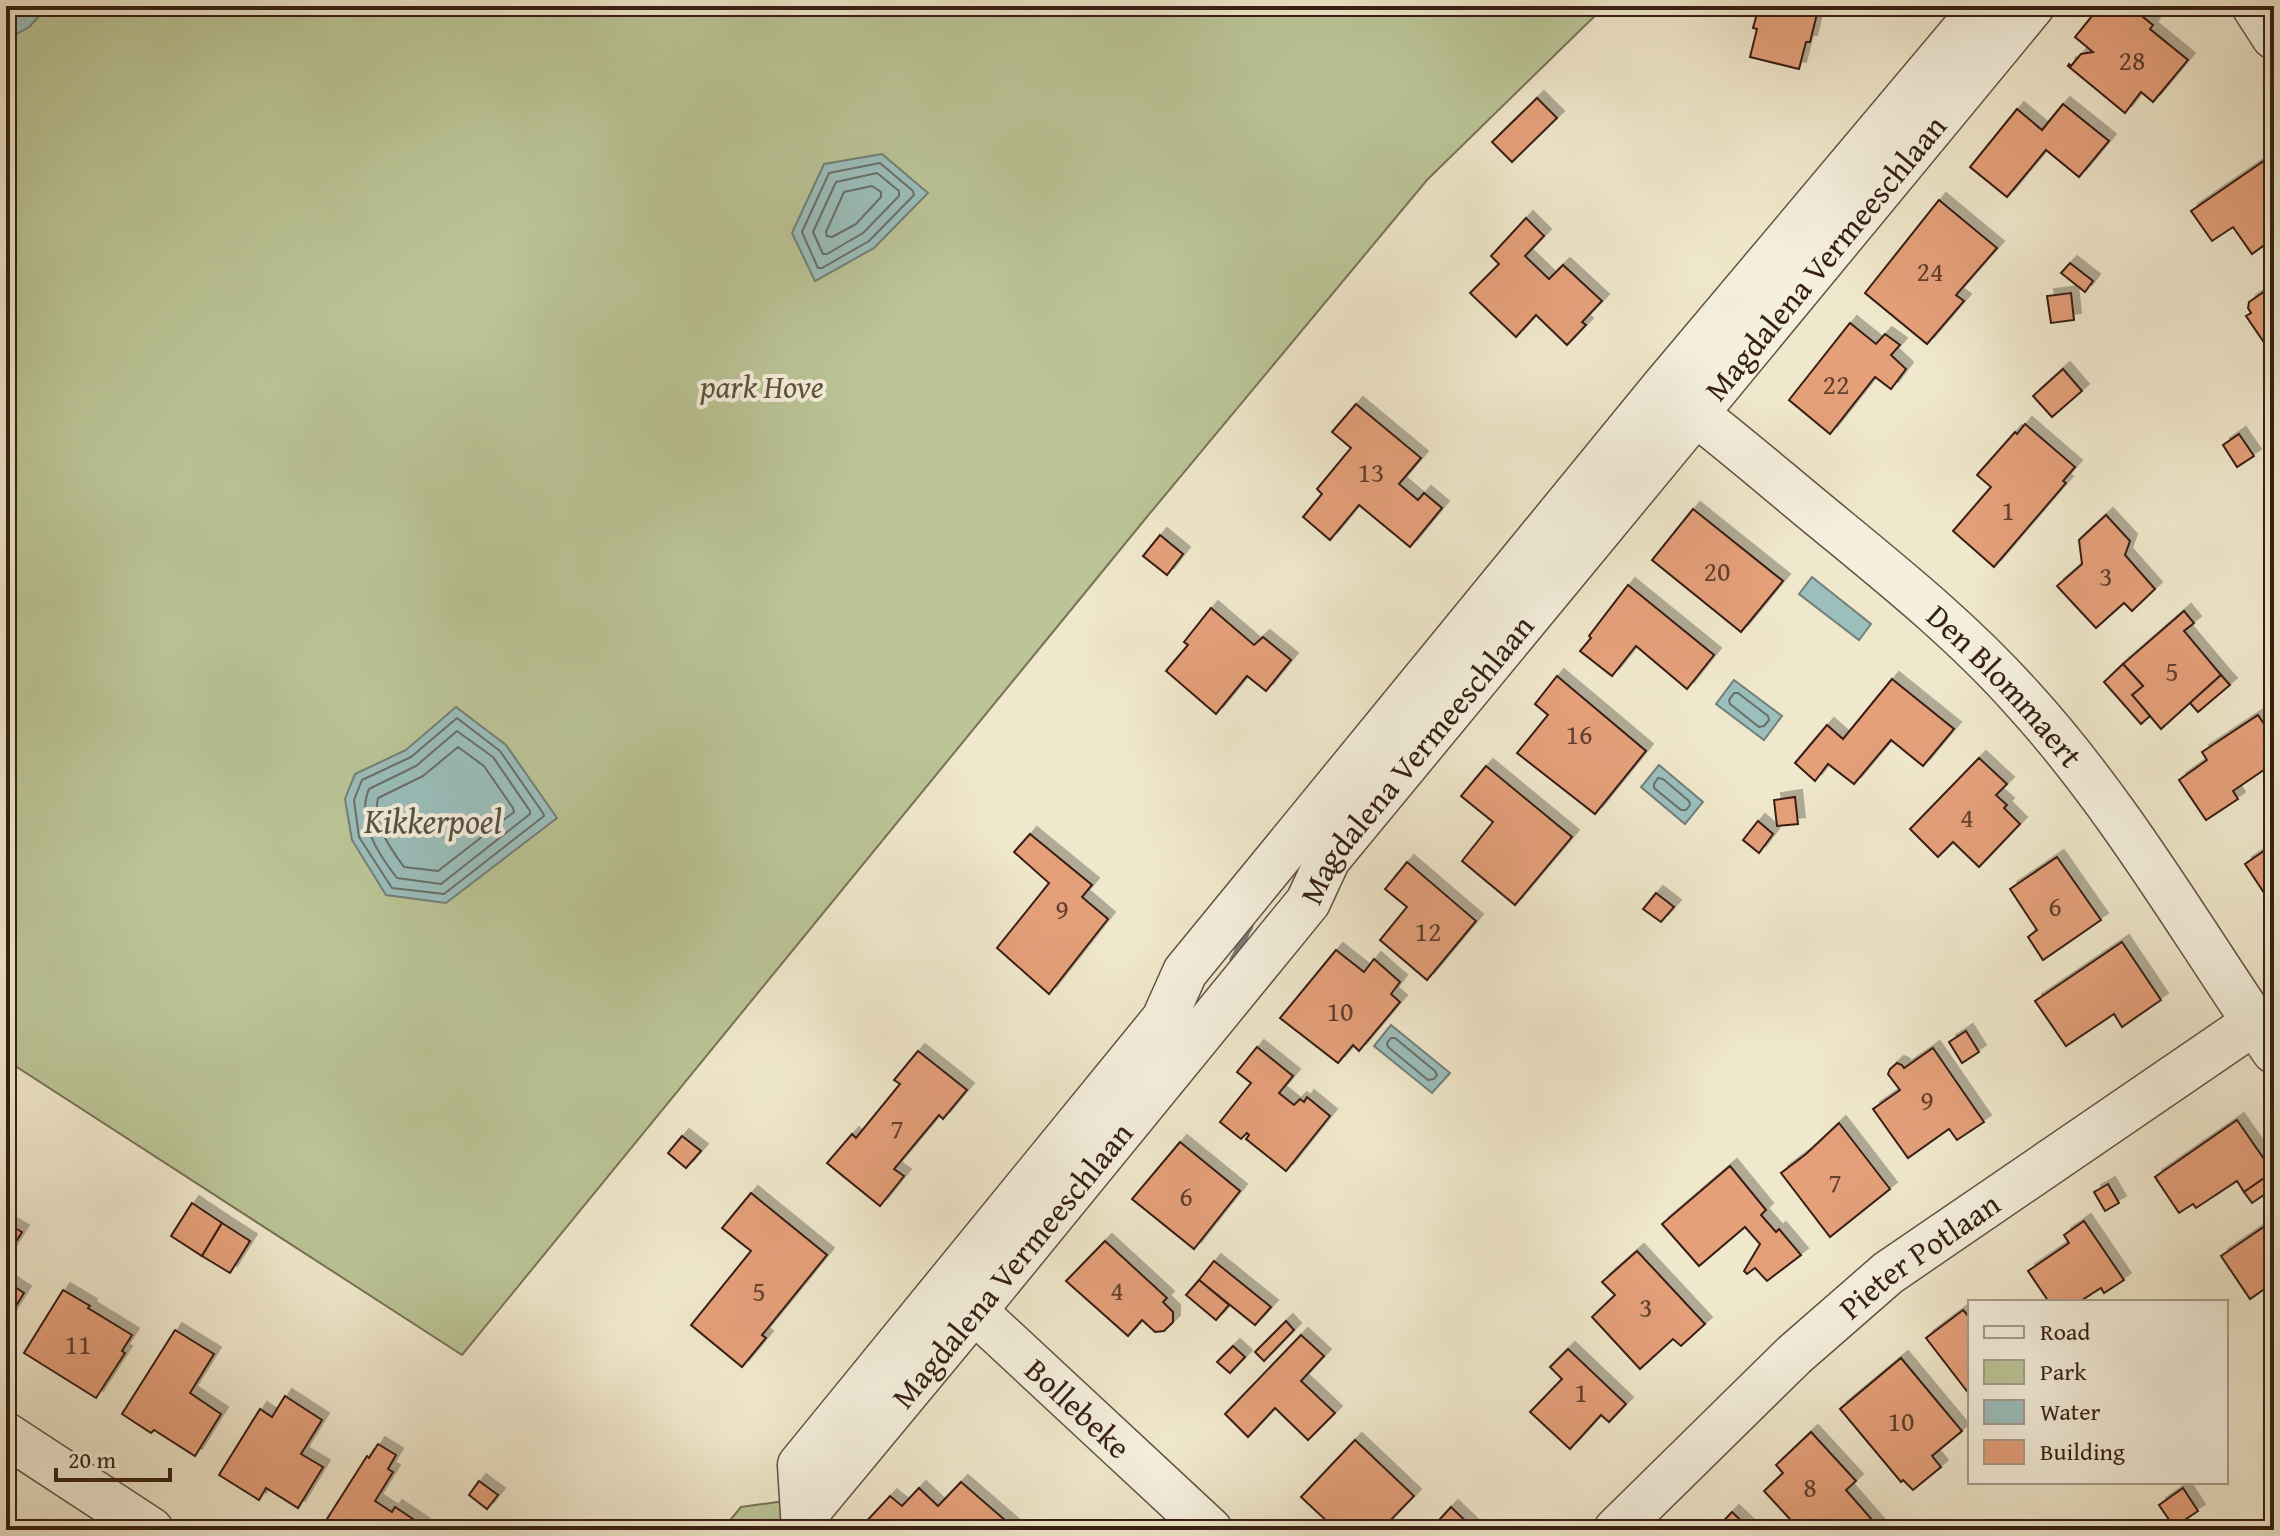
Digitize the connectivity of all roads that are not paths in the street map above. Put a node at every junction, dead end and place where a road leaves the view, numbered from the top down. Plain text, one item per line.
1 (1984, 6) edge
2 (2032, 6) edge
3 (2254, 6) edge
4 (2274, 37) edge
5 (1679, 401) junction
6 (2264, 1037) edge
7 (960, 1298) junction
8 (6, 1435) edge
9 (804, 1523) edge
10 (151, 1530) edge
11 (1210, 1530) edge
12 (1616, 1530) edge

1 - 5 street, Magdalena Vermeeschlaan
2 - 5 street, Magdalena Vermeeschlaan
3 - 4 street
5 - 6 street, Den Blommaert
5 - 7 street, Magdalena Vermeeschlaan
6 - 12 street, Pieter Potlaan
7 - 9 street, Magdalena Vermeeschlaan
7 - 11 street, Bollebeke
8 - 10 street

